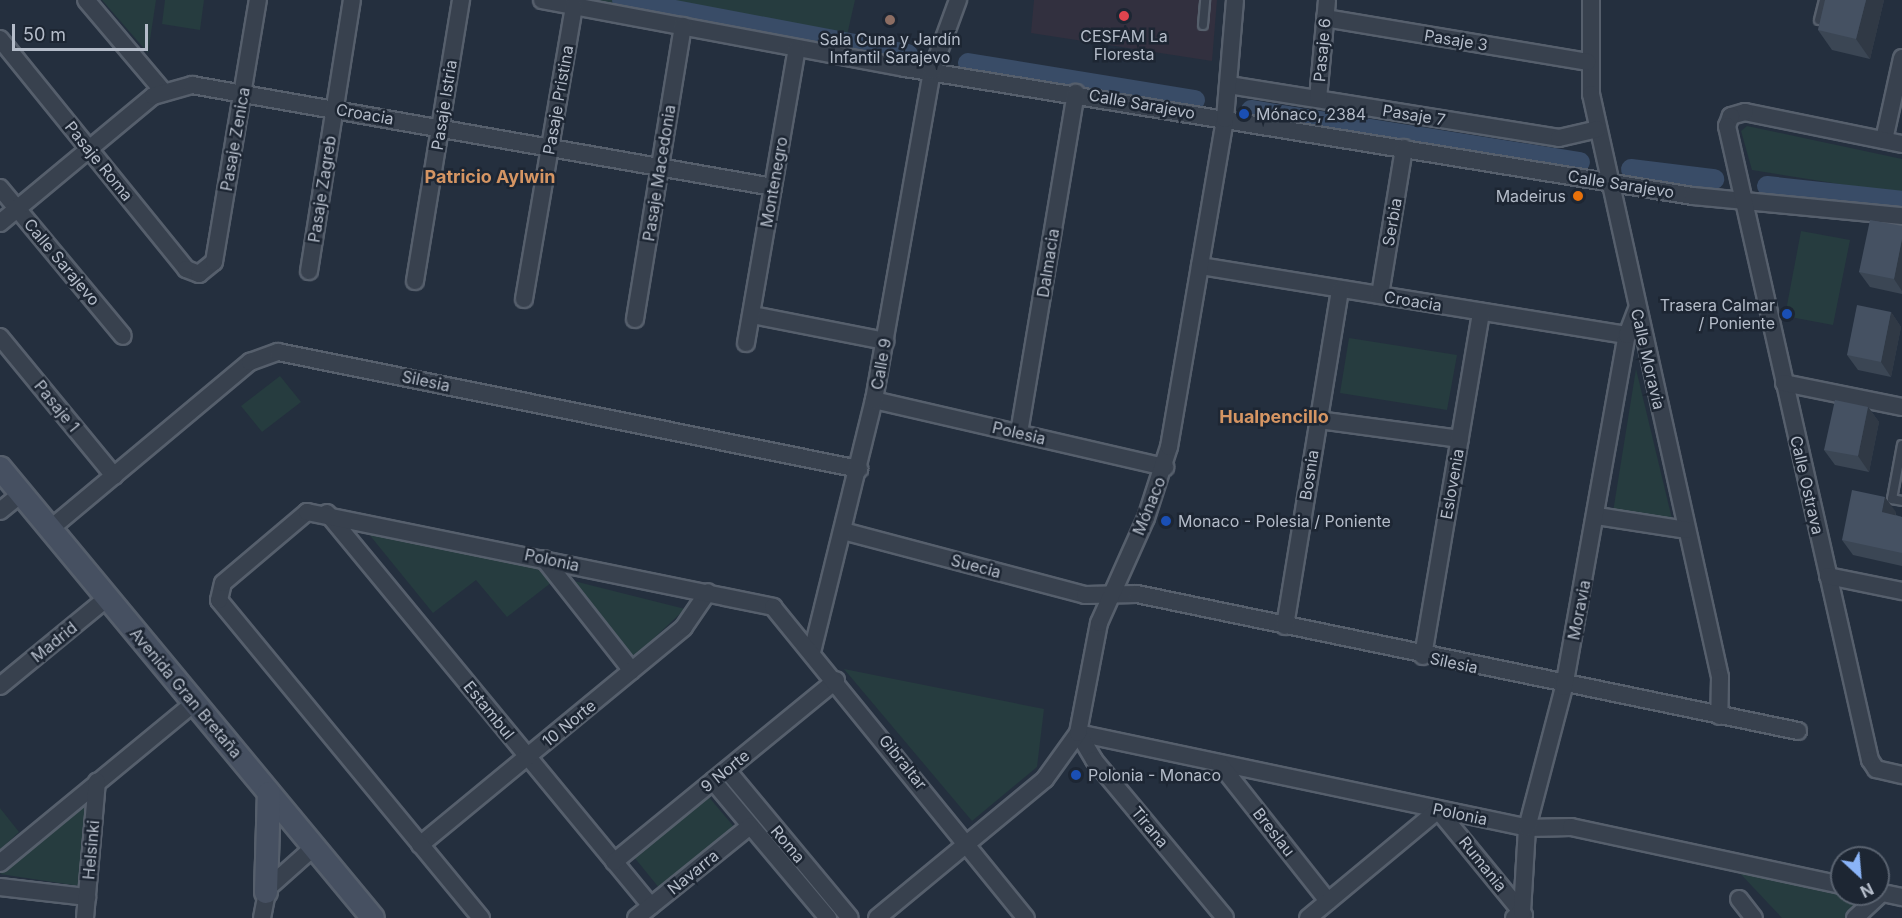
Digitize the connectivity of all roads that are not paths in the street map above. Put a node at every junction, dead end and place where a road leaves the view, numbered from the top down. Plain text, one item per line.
1 (86, 0) edge
2 (258, 0) edge
3 (352, 0) edge
4 (461, 0) edge
5 (542, 0) edge
6 (958, 0) edge
7 (1205, 0) edge
8 (1235, 0) edge
9 (1327, 0) edge
10 (1591, 0) edge
11 (1824, 0) edge
12 (574, 6) junction
13 (1325, 18) junction
14 (1820, 20) edge
15 (1203, 25) dead end
16 (683, 26) junction
17 (0, 39) edge
18 (797, 48) junction
19 (1902, 57) edge
20 (1587, 62) junction
21 (932, 71) junction
22 (1228, 85) junction
23 (163, 91) junction
24 (243, 93) junction
25 (1076, 93) junction
26 (1318, 99) junction
27 (335, 109) junction
28 (1225, 118) junction
29 (440, 128) junction
30 (1598, 129) junction
31 (1884, 140) junction
32 (1902, 144) edge
33 (550, 147) junction
34 (1404, 148) junction
35 (89, 149) junction
36 (660, 166) junction
37 (1609, 182) junction
38 (773, 186) junction
39 (0, 188) edge
40 (1743, 202) junction
41 (17, 209) junction
42 (1902, 216) edge
43 (0, 223) edge
44 (1200, 266) junction
45 (309, 270) dead end
46 (203, 273) joint
47 (415, 281) dead end
48 (1340, 289) junction
49 (1380, 295) junction
50 (524, 299) dead end
51 (1637, 309) junction
52 (1481, 312) junction
53 (752, 315) junction
54 (635, 319) dead end
55 (123, 336) dead end
56 (1627, 336) junction
57 (0, 337) edge
58 (885, 341) junction
59 (746, 343) dead end
60 (1784, 383) junction
61 (874, 400) junction
62 (1902, 407) edge
63 (1318, 420) junction
64 (1019, 434) junction
65 (1460, 440) junction
66 (1902, 445) edge
67 (1165, 467) junction
68 (0, 468) edge
69 (859, 469) junction
70 (114, 476) junction
71 (21, 494) junction
72 (1902, 501) edge
73 (0, 511) edge
74 (327, 513) junction
75 (1597, 516) junction
76 (50, 529) junction
77 (1686, 530) junction
78 (843, 531) junction
79 (544, 559) junction
80 (1828, 576) junction
81 (1902, 591) edge
82 (708, 592) junction
83 (1110, 593) junction
84 (107, 598) junction
85 (776, 609) joint
86 (1285, 626) junction
87 (812, 652) junction
88 (1424, 656) junction
89 (633, 670) junction
90 (836, 680) junction
91 (0, 686) edge
92 (1564, 687) junction
93 (194, 702) junction
94 (1719, 716) junction
95 (1798, 731) dead end
96 (1078, 733) junction
97 (528, 757) junction
98 (1219, 763) junction
99 (727, 770) junction
100 (1902, 775) edge
101 (713, 781) junction
102 (98, 782) junction
103 (269, 794) junction
104 (757, 806) junction
105 (1438, 810) junction
106 (747, 822) junction
107 (1527, 828) junction
108 (420, 845) junction
109 (965, 845) junction
110 (314, 847) junction
111 (614, 862) junction
112 (0, 863) edge
113 (1830, 882) edge
114 (0, 887) edge
115 (266, 892) junction
116 (87, 897) junction
117 (1738, 899) dead end
118 (1328, 901) junction
119 (651, 906) junction
120 (1867, 906) edge
121 (1521, 916) edge
122 (85, 918) edge
123 (262, 918) edge
124 (373, 918) edge
125 (481, 918) edge
126 (636, 918) edge
127 (828, 918) edge
128 (850, 918) edge
129 (877, 918) edge
130 (1026, 918) edge
131 (1225, 918) edge
132 (1308, 918) edge
133 (1754, 918) edge
134 (1855, 918) edge

1 - 23 street
2 - 24 street, Pasaje Zenica
3 - 27 street, Pasaje Zagreb
4 - 29 street, Pasaje Istria
5 - 12 street, Calle Sarajevo
6 - 21 street, Calle 9
7 - 15 lane
8 - 22 street, Mónaco
9 - 13 street, Pasaje 6
10 - 20 street, Calle Moravia
11 - 14 lane
12 - 16 street, Calle Sarajevo
12 - 33 street, Pasaje Pristina
13 - 20 street, Pasaje 3
13 - 26 street, Pasaje 6
16 - 18 street, Calle Sarajevo
16 - 36 street, Pasaje Macedonia
17 - 35 street, Pasaje Roma
18 - 21 street, Calle Sarajevo
18 - 38 street, Montenegro
19 - 31 street
20 - 30 street, Calle Moravia
21 - 25 street, Calle Sarajevo
21 - 58 street, Calle 9
22 - 26 street, Pasaje 7
22 - 28 street, Mónaco
23 - 24 street, Croacia
23 - 35 street, Croacia
24 - 27 street, Croacia
24 - 46 street, Pasaje Zenica
25 - 28 street, Calle Sarajevo
25 - 64 street, Dalmacia
26 - 30 street, Pasaje 7
27 - 29 street, Croacia
27 - 45 street, Pasaje Zagreb
28 - 34 street, Calle Sarajevo
28 - 44 street, Mónaco
29 - 33 street, Croacia
29 - 47 street, Pasaje Istria
30 - 37 street, Calle Moravia
31 - 32 street
31 - 40 street
33 - 36 street, Croacia
33 - 50 street, Pasaje Pristina
34 - 37 street, Calle Sarajevo
34 - 49 street, Serbia
35 - 41 street, Croacia
35 - 46 street, Pasaje Roma
36 - 38 street, Croacia
36 - 54 street, Pasaje Macedonia
37 - 40 street, Calle Sarajevo
37 - 51 street, Calle Moravia
38 - 53 street, Montenegro
39 - 41 street, Calle Sarajevo
40 - 42 street, Calle Sarajevo
40 - 60 street, Calle Ostrava
41 - 43 street, Croacia
41 - 55 street, Calle Sarajevo
44 - 48 street, Croacia
44 - 67 street, Mónaco
48 - 49 street, Croacia
48 - 63 street, Bosnia
49 - 52 street, Croacia
51 - 56 street, Moravia
51 - 77 street, Calle Moravia
52 - 56 street, Croacia
52 - 65 street, Eslovenia
53 - 58 street
53 - 59 street, Montenegro
56 - 75 street, Moravia
57 - 70 street, Pasaje 1
58 - 61 street, Calle 9
60 - 62 street
60 - 80 street, Calle Ostrava
61 - 64 street, Polesia
61 - 69 street, Calle 9
63 - 65 street
63 - 86 street, Bosnia
64 - 67 street, Polesia
65 - 88 street, Eslovenia
66 - 72 lane
67 - 83 street, Mónaco
68 - 71 main road, Avenida Gran Bretaña
69 - 70 street, Silesia
69 - 78 street, Calle 9
70 - 76 street, Silesia
71 - 73 street
71 - 76 main road, Avenida Gran Bretaña
74 - 79 street, Polonia
74 - 97 street, Estambul
74 - 108 street
75 - 77 street
75 - 92 street, Moravia
76 - 84 main road, Avenida Gran Bretaña
77 - 94 street, Calle Moravia
78 - 83 street, Suecia
78 - 87 street, Calle 9
79 - 82 street, Polonia
79 - 89 street
80 - 81 street
80 - 100 street, Calle Ostrava
82 - 85 street, Polonia
82 - 89 street, 10 Norte
83 - 86 street, Silesia
83 - 96 street, Mónaco
84 - 91 street, Madrid
84 - 93 main road, Avenida Gran Bretaña
85 - 87 street, Gibraltar
86 - 88 street, Silesia
87 - 90 street, Gibraltar
88 - 92 street, Silesia
89 - 97 street, 10 Norte
90 - 99 street, 9 Norte
90 - 109 street, Gibraltar
92 - 94 street, Silesia
92 - 107 street, Moravia
93 - 102 street, Helsinki
93 - 103 main road, Avenida Gran Bretaña
94 - 95 street, Silesia
96 - 98 street, Polonia
96 - 109 street, Mónaco
96 - 131 street, Tirana
97 - 108 street, 10 Norte
97 - 111 street, Estambul
98 - 105 street, Polonia
98 - 118 street, Breslau
99 - 101 street, 9 Norte
99 - 104 street, Roma
101 - 106 street, Roma
101 - 111 street, 9 Norte
102 - 112 street, Helsinki
102 - 116 street, Helsinki
103 - 110 main road, Avenida Gran Bretaña
103 - 115 main road
104 - 106 street, Navarra
104 - 128 street, Roma
105 - 107 street, Polonia
105 - 118 street
105 - 121 street, Rumania
106 - 119 street, Navarra
106 - 127 street, Roma
107 - 113 street, Polonia
107 - 121 street, Moravia
108 - 125 street
109 - 129 street, Mónaco
109 - 130 street, Gibraltar
110 - 115 street
110 - 124 main road, Avenida Gran Bretaña
111 - 119 street, Estambul
114 - 116 street
115 - 123 street
116 - 122 street, Helsinki
117 - 133 street
118 - 132 street
119 - 126 street, Navarra
120 - 134 street

